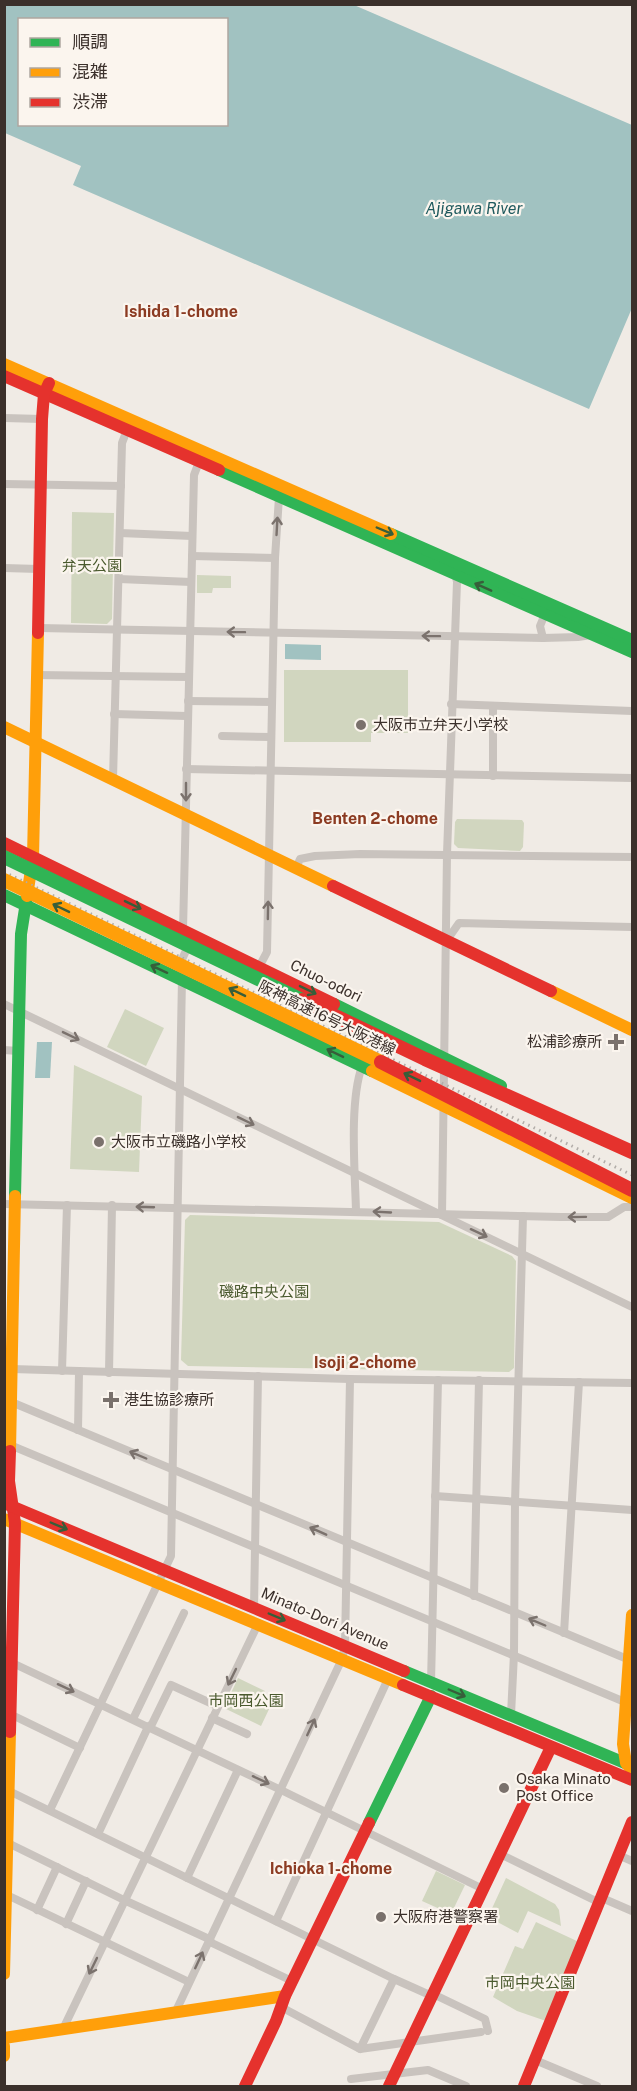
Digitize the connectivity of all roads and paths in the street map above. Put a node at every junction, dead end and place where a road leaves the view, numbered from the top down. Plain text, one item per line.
1 (4, 364) edge
2 (4, 376) edge
3 (46, 388) junction
4 (4, 418) edge
5 (42, 419) junction
6 (127, 430) junction
7 (199, 462) junction
8 (4, 484) edge
9 (41, 484) junction
10 (121, 486) junction
11 (279, 497) junction
12 (120, 533) junction
13 (192, 536) junction
14 (192, 556) junction
15 (275, 558) junction
16 (4, 568) edge
17 (39, 569) junction
18 (457, 569) junction
19 (119, 579) junction
20 (191, 582) junction
21 (545, 614) junction
22 (39, 628) junction
23 (118, 629) junction
24 (189, 632) junction
25 (274, 632) junction
26 (594, 634) junction
27 (453, 636) junction
28 (543, 638) junction
29 (633, 640) edge
30 (633, 652) edge
31 (37, 675) junction
32 (116, 676) junction
33 (188, 677) junction
34 (188, 701) junction
35 (272, 702) junction
36 (451, 704) junction
37 (494, 706) junction
38 (633, 711) edge
39 (114, 714) junction
40 (187, 716) junction
41 (4, 727) edge
42 (222, 736) dead end
43 (271, 737) junction
44 (36, 742) junction
45 (186, 769) junction
46 (270, 771) junction
47 (450, 775) junction
48 (493, 776) junction
49 (633, 778) edge
50 (113, 779) junction
51 (185, 814) junction
52 (4, 843) edge
53 (447, 854) junction
54 (269, 855) junction
55 (4, 857) edge
56 (33, 857) junction
57 (633, 857) edge
58 (296, 868) junction
59 (4, 880) edge
60 (4, 895) edge
61 (24, 904) junction
62 (633, 927) edge
63 (183, 930) junction
64 (447, 940) junction
65 (259, 967) junction
66 (182, 980) junction
67 (4, 1004) edge
68 (18, 1011) junction
69 (633, 1030) edge
70 (11, 1050) edge
71 (443, 1056) junction
72 (362, 1066) junction
73 (180, 1089) junction
74 (444, 1106) junction
75 (633, 1149) edge
76 (355, 1174) junction
77 (633, 1191) edge
78 (633, 1198) edge
79 (9, 1204) edge
80 (67, 1205) junction
81 (112, 1205) junction
82 (633, 1207) edge
83 (178, 1208) junction
84 (356, 1211) junction
85 (442, 1215) junction
86 (523, 1216) junction
87 (522, 1253) junction
88 (633, 1307) edge
89 (12, 1369) junction
90 (62, 1371) junction
91 (79, 1371) junction
92 (109, 1373) junction
93 (174, 1373) junction
94 (258, 1376) junction
95 (350, 1379) junction
96 (438, 1380) junction
97 (479, 1380) junction
98 (518, 1380) junction
99 (579, 1382) junction
100 (633, 1383) edge
101 (8, 1401) edge
102 (8, 1420) edge
103 (78, 1430) junction
104 (10, 1445) junction
105 (172, 1469) junction
106 (435, 1496) junction
107 (476, 1499) junction
108 (255, 1503) junction
109 (515, 1503) junction
110 (8, 1505) edge
111 (571, 1506) junction
112 (633, 1510) edge
113 (171, 1512) junction
114 (10, 1521) edge
115 (346, 1543) junction
116 (256, 1547) junction
117 (165, 1570) junction
118 (433, 1578) junction
119 (159, 1583) junction
120 (346, 1586) junction
121 (474, 1596) junction
122 (254, 1607) junction
123 (514, 1612) junction
124 (184, 1613) dead end
125 (633, 1616) edge
126 (433, 1620) junction
127 (258, 1624) junction
128 (564, 1633) junction
129 (344, 1653) junction
130 (514, 1654) junction
131 (9, 1661) edge
132 (631, 1661) edge
133 (388, 1679) junction
134 (431, 1689) junction
135 (630, 1703) edge
136 (101, 1705) junction
137 (217, 1706) junction
138 (12, 1714) junction
139 (511, 1715) junction
140 (212, 1718) junction
141 (133, 1719) junction
142 (148, 1727) junction
143 (247, 1734) dead end
144 (551, 1747) junction
145 (80, 1748) junction
146 (197, 1750) junction
147 (630, 1767) edge
148 (238, 1770) junction
149 (633, 1780) edge
150 (7, 1790) edge
151 (281, 1790) junction
152 (50, 1810) junction
153 (326, 1812) junction
154 (633, 1822) edge
155 (366, 1831) junction
156 (98, 1834) junction
157 (8, 1843) junction
158 (500, 1854) junction
159 (618, 1855) junction
160 (146, 1857) junction
161 (633, 1860) edge
162 (57, 1867) junction
163 (187, 1878) junction
164 (86, 1881) junction
165 (483, 1889) junction
166 (7, 1895) junction
167 (228, 1898) junction
168 (124, 1900) junction
169 (601, 1900) junction
170 (37, 1910) junction
171 (633, 1911) edge
172 (276, 1921) junction
173 (66, 1924) junction
174 (314, 1938) junction
175 (209, 1939) junction
176 (105, 1943) junction
177 (4, 1974) edge
178 (394, 1979) junction
179 (292, 1981) junction
180 (189, 1982) junction
181 (433, 1995) junction
182 (283, 2002) junction
183 (174, 2013) junction
184 (63, 2029) junction
185 (4, 2038) edge
186 (409, 2043) junction
187 (4, 2046) edge
188 (360, 2049) junction
189 (4, 2056) edge
190 (535, 2060) junction
191 (351, 2079) dead end
192 (392, 2080) edge
193 (244, 2086) edge
194 (466, 2086) edge
195 (524, 2086) edge
196 (597, 2086) edge

1 - 3 main road
2 - 3 main road
3 - 5 main road
3 - 6 main road
3 -> 18 main road
4 - 5 street
5 - 9 main road
6 - 7 main road
6 - 10 street
7 - 11 main road
7 - 13 street
8 - 9 street
9 - 10 street
9 - 17 main road
10 - 12 street
15 -> 11 street
11 - 18 main road
12 - 13 street
12 - 19 street
13 - 14 street
14 - 15 street
14 - 20 street
15 - 25 street
16 - 17 street
17 - 22 main road
21 -> 18 main road
18 - 27 street
18 - 29 main road
19 - 20 street
19 - 23 street
20 - 24 street
21 - 26 main road
21 - 28 street
22 - 23 street
22 - 31 main road
23 - 24 street
23 - 32 street
25 -> 24 street
24 - 33 street
27 -> 25 street
25 - 35 street
26 - 28 street
26 - 30 main road
27 - 28 street
27 - 36 street
31 - 32 street
31 - 44 main road
32 - 33 street
32 - 39 street
33 - 34 street
34 - 35 street
34 - 40 street
35 - 43 street
36 - 37 street
36 - 47 street
37 - 38 street
37 - 48 street
39 - 40 street
39 - 50 street
40 - 45 street
41 - 44 main road
42 - 43 street
43 - 46 street
44 - 50 main road
44 - 56 main road
45 - 46 street
45 -> 51 street
46 - 47 street
46 - 54 street
47 - 48 street
47 - 53 street
48 - 49 street
50 - 51 main road
51 - 54 main road
51 - 63 street
52 - 56 main road, Chuo-odori
53 - 57 street
53 - 58 street
53 - 64 street
54 - 58 main road
65 -> 54 street
55 - 75 main road, 阪神高速16号大阪港線, bridge
56 - 61 main road
56 -> 63 main road, Chuo-odori
58 - 64 main road
77 -> 59 main road, 阪神高速16号大阪港線, bridge
60 - 61 main road
66 -> 61 main road
61 - 68 main road
62 - 64 street
63 - 65 main road, Chuo-odori
63 - 66 street
64 - 69 main road
64 - 71 street
65 -> 71 main road, Chuo-odori
72 -> 66 main road
66 - 73 street
67 - 68 street
68 - 70 main road
68 -> 73 street
70 - 79 main road
71 - 74 street
71 - 75 main road, Chuo-odori
72 - 74 main road
72 - 76 street
73 -> 76 street
73 - 83 street
74 - 78 main road
74 - 85 street
76 - 84 street
76 - 85 street
79 - 80 street
79 - 89 main road
80 - 81 street
80 - 90 street
83 -> 81 street
81 - 92 street
82 -> 86 street
83 - 84 street
83 - 93 street
85 -> 84 street
85 - 86 street
85 -> 87 street
86 - 87 street
87 - 88 street
87 - 98 street
89 - 90 street
89 - 101 main road
90 - 91 street
91 - 92 street
91 - 103 street
92 - 93 street
93 - 94 street
93 - 105 street
94 - 95 street
94 - 108 street
95 - 96 street
95 - 115 street
96 - 97 street
96 - 106 street
97 - 98 street
97 - 107 street
98 - 99 street
98 - 109 street
99 - 100 street
99 - 111 street
101 - 102 main road
101 - 103 street
102 - 104 main road
105 -> 103 street
104 - 110 main road
104 - 113 street
105 - 108 street
105 - 113 street
106 - 107 street
106 - 118 street
107 - 109 street
107 - 121 street
115 -> 108 street
108 - 116 street
109 - 111 street
109 - 123 street
110 - 114 main road
110 -> 117 main road, Minato-Dori Avenue
111 - 112 street
111 - 128 street
113 - 116 street
113 - 117 street
114 - 119 main road, Minato-Dori Avenue
114 - 131 main road
115 - 118 street
115 - 120 street
116 - 120 street
116 - 122 street
117 - 119 street
117 - 122 main road, Minato-Dori Avenue
118 - 121 street
118 - 126 street
119 - 127 main road, Minato-Dori Avenue
119 - 136 street
120 - 126 street
120 - 129 street
121 - 123 street
122 -> 129 main road, Minato-Dori Avenue
128 -> 123 street
123 - 130 street
124 - 141 street
125 - 132 main road
126 - 130 street
126 - 134 street
127 - 129 main road, Minato-Dori Avenue
127 -> 137 street
128 - 132 street
129 - 133 main road, Minato-Dori Avenue
129 - 134 main road, Minato-Dori Avenue
151 -> 129 street
130 - 135 street
130 - 139 street
131 -> 136 street
131 - 138 main road
132 - 135 main road
133 - 134 main road, Minato-Dori Avenue
133 - 153 street
134 -> 139 main road, Minato-Dori Avenue
134 - 144 main road, Minato-Dori Avenue
134 - 155 main road
135 - 147 main road
136 - 141 street
136 - 145 street
137 - 140 street
137 - 142 street
138 - 145 street
138 - 150 main road
139 - 147 main road, Minato-Dori Avenue
140 - 143 street
140 - 146 street
141 - 142 street
142 - 146 street
142 - 156 street
144 - 149 main road, Minato-Dori Avenue
144 - 158 main road
145 - 152 street
146 - 148 street
146 - 160 street
148 -> 151 street
148 - 163 street
150 - 152 street
150 - 157 main road
151 - 153 street
151 - 167 street
152 - 156 street
153 - 155 street
153 - 172 street
154 - 159 main road
155 - 165 street
155 - 174 main road
156 - 160 street
157 - 162 street
157 - 166 main road
158 - 165 main road
158 - 169 street
159 - 161 street
159 - 169 main road
160 - 163 street
160 - 168 street
162 - 164 street
162 - 170 street
163 - 167 street
164 - 168 street
164 - 173 street
165 - 181 main road
166 - 170 street
166 - 177 main road
167 - 172 street
167 - 175 street
168 - 175 street
168 - 176 street
169 - 171 street
169 - 190 main road
170 - 173 street
172 - 174 street
173 - 176 street
174 - 178 street
174 - 179 main road
175 - 179 street
180 -> 175 street
176 - 180 street
176 -> 184 street
178 - 181 street
178 - 188 street
179 - 182 main road
180 - 183 street
181 - 186 main road
181 - 186 street
182 - 183 main road
182 - 188 street
182 - 193 main road
183 - 184 main road
184 - 185 main road
186 - 188 street
186 - 192 main road
187 - 189 main road
190 - 195 main road
190 - 196 street
191 - 192 street
192 - 194 street

